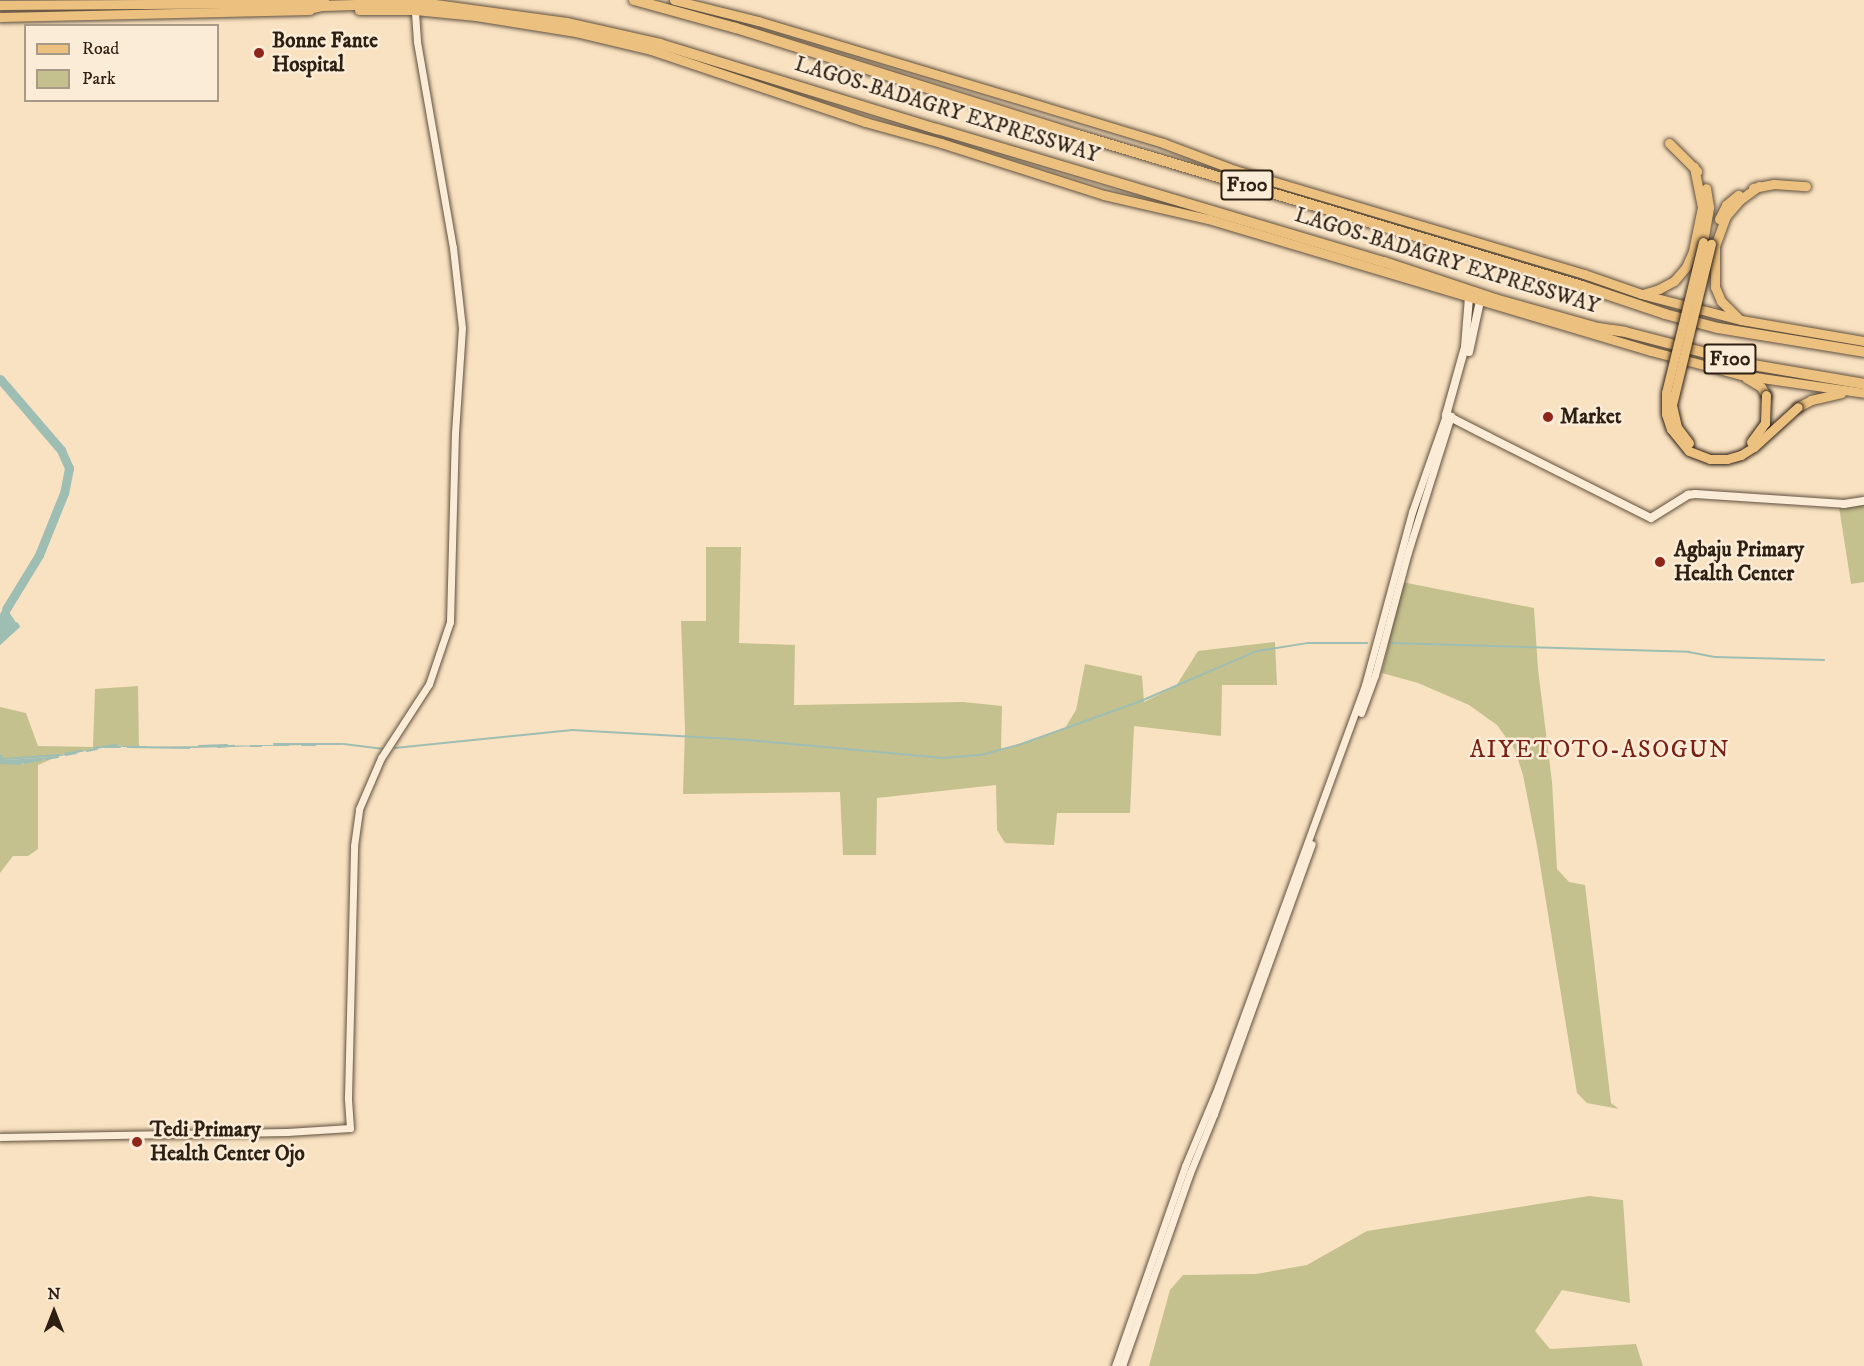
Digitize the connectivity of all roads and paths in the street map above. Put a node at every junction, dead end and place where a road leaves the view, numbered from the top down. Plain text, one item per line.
1 (634, 0) edge
2 (674, 0) edge
3 (378, 3) junction
4 (0, 5) edge
5 (305, 10) junction
6 (415, 10) junction
7 (0, 16) edge
8 (1669, 143) dead end
9 (1694, 166) junction
10 (1759, 186) junction
11 (1806, 186) dead end
12 (1707, 243) junction
13 (1641, 294) junction
14 (1469, 297) junction
15 (1479, 302) junction
16 (1741, 320) junction
17 (1864, 341) edge
18 (1864, 352) edge
19 (1741, 375) junction
20 (1864, 384) edge
21 (1847, 392) junction
22 (1864, 393) edge
23 (1449, 415) junction
24 (1864, 501) edge
25 (0, 1137) edge
26 (1173, 1208) junction
27 (1115, 1366) edge
28 (1122, 1366) edge

1 - 18 highway, LAGOS-BADAGRY EXPRESSWAY / F100
2 - 13 main road, LAGOS-BADAGRY EXPRESSWAY
3 - 4 main road, LAGOS-BADAGRY EXPRESSWAY / F100
3 - 5 highway
3 - 20 highway, LAGOS-BADAGRY EXPRESSWAY / F100
5 - 6 main road, LAGOS-BADAGRY EXPRESSWAY
5 - 7 main road, LAGOS-BADAGRY EXPRESSWAY
6 - 14 main road, LAGOS-BADAGRY EXPRESSWAY
6 - 25 street
8 - 9 main road
9 - 12 main road
9 - 13 main road
10 - 11 main road
10 - 12 main road
10 - 16 main road
12 - 19 main road, bridge
12 - 21 main road, bridge
13 - 16 main road, LAGOS-BADAGRY EXPRESSWAY
14 - 15 main road, LAGOS-BADAGRY EXPRESSWAY
14 - 23 main road
15 - 19 main road, LAGOS-BADAGRY EXPRESSWAY
15 - 23 main road
16 - 17 main road, LAGOS-BADAGRY EXPRESSWAY
19 - 21 main road, LAGOS-BADAGRY EXPRESSWAY
21 - 22 main road, LAGOS-BADAGRY EXPRESSWAY
23 - 24 main road
23 - 26 street
26 - 27 street
26 - 28 street

